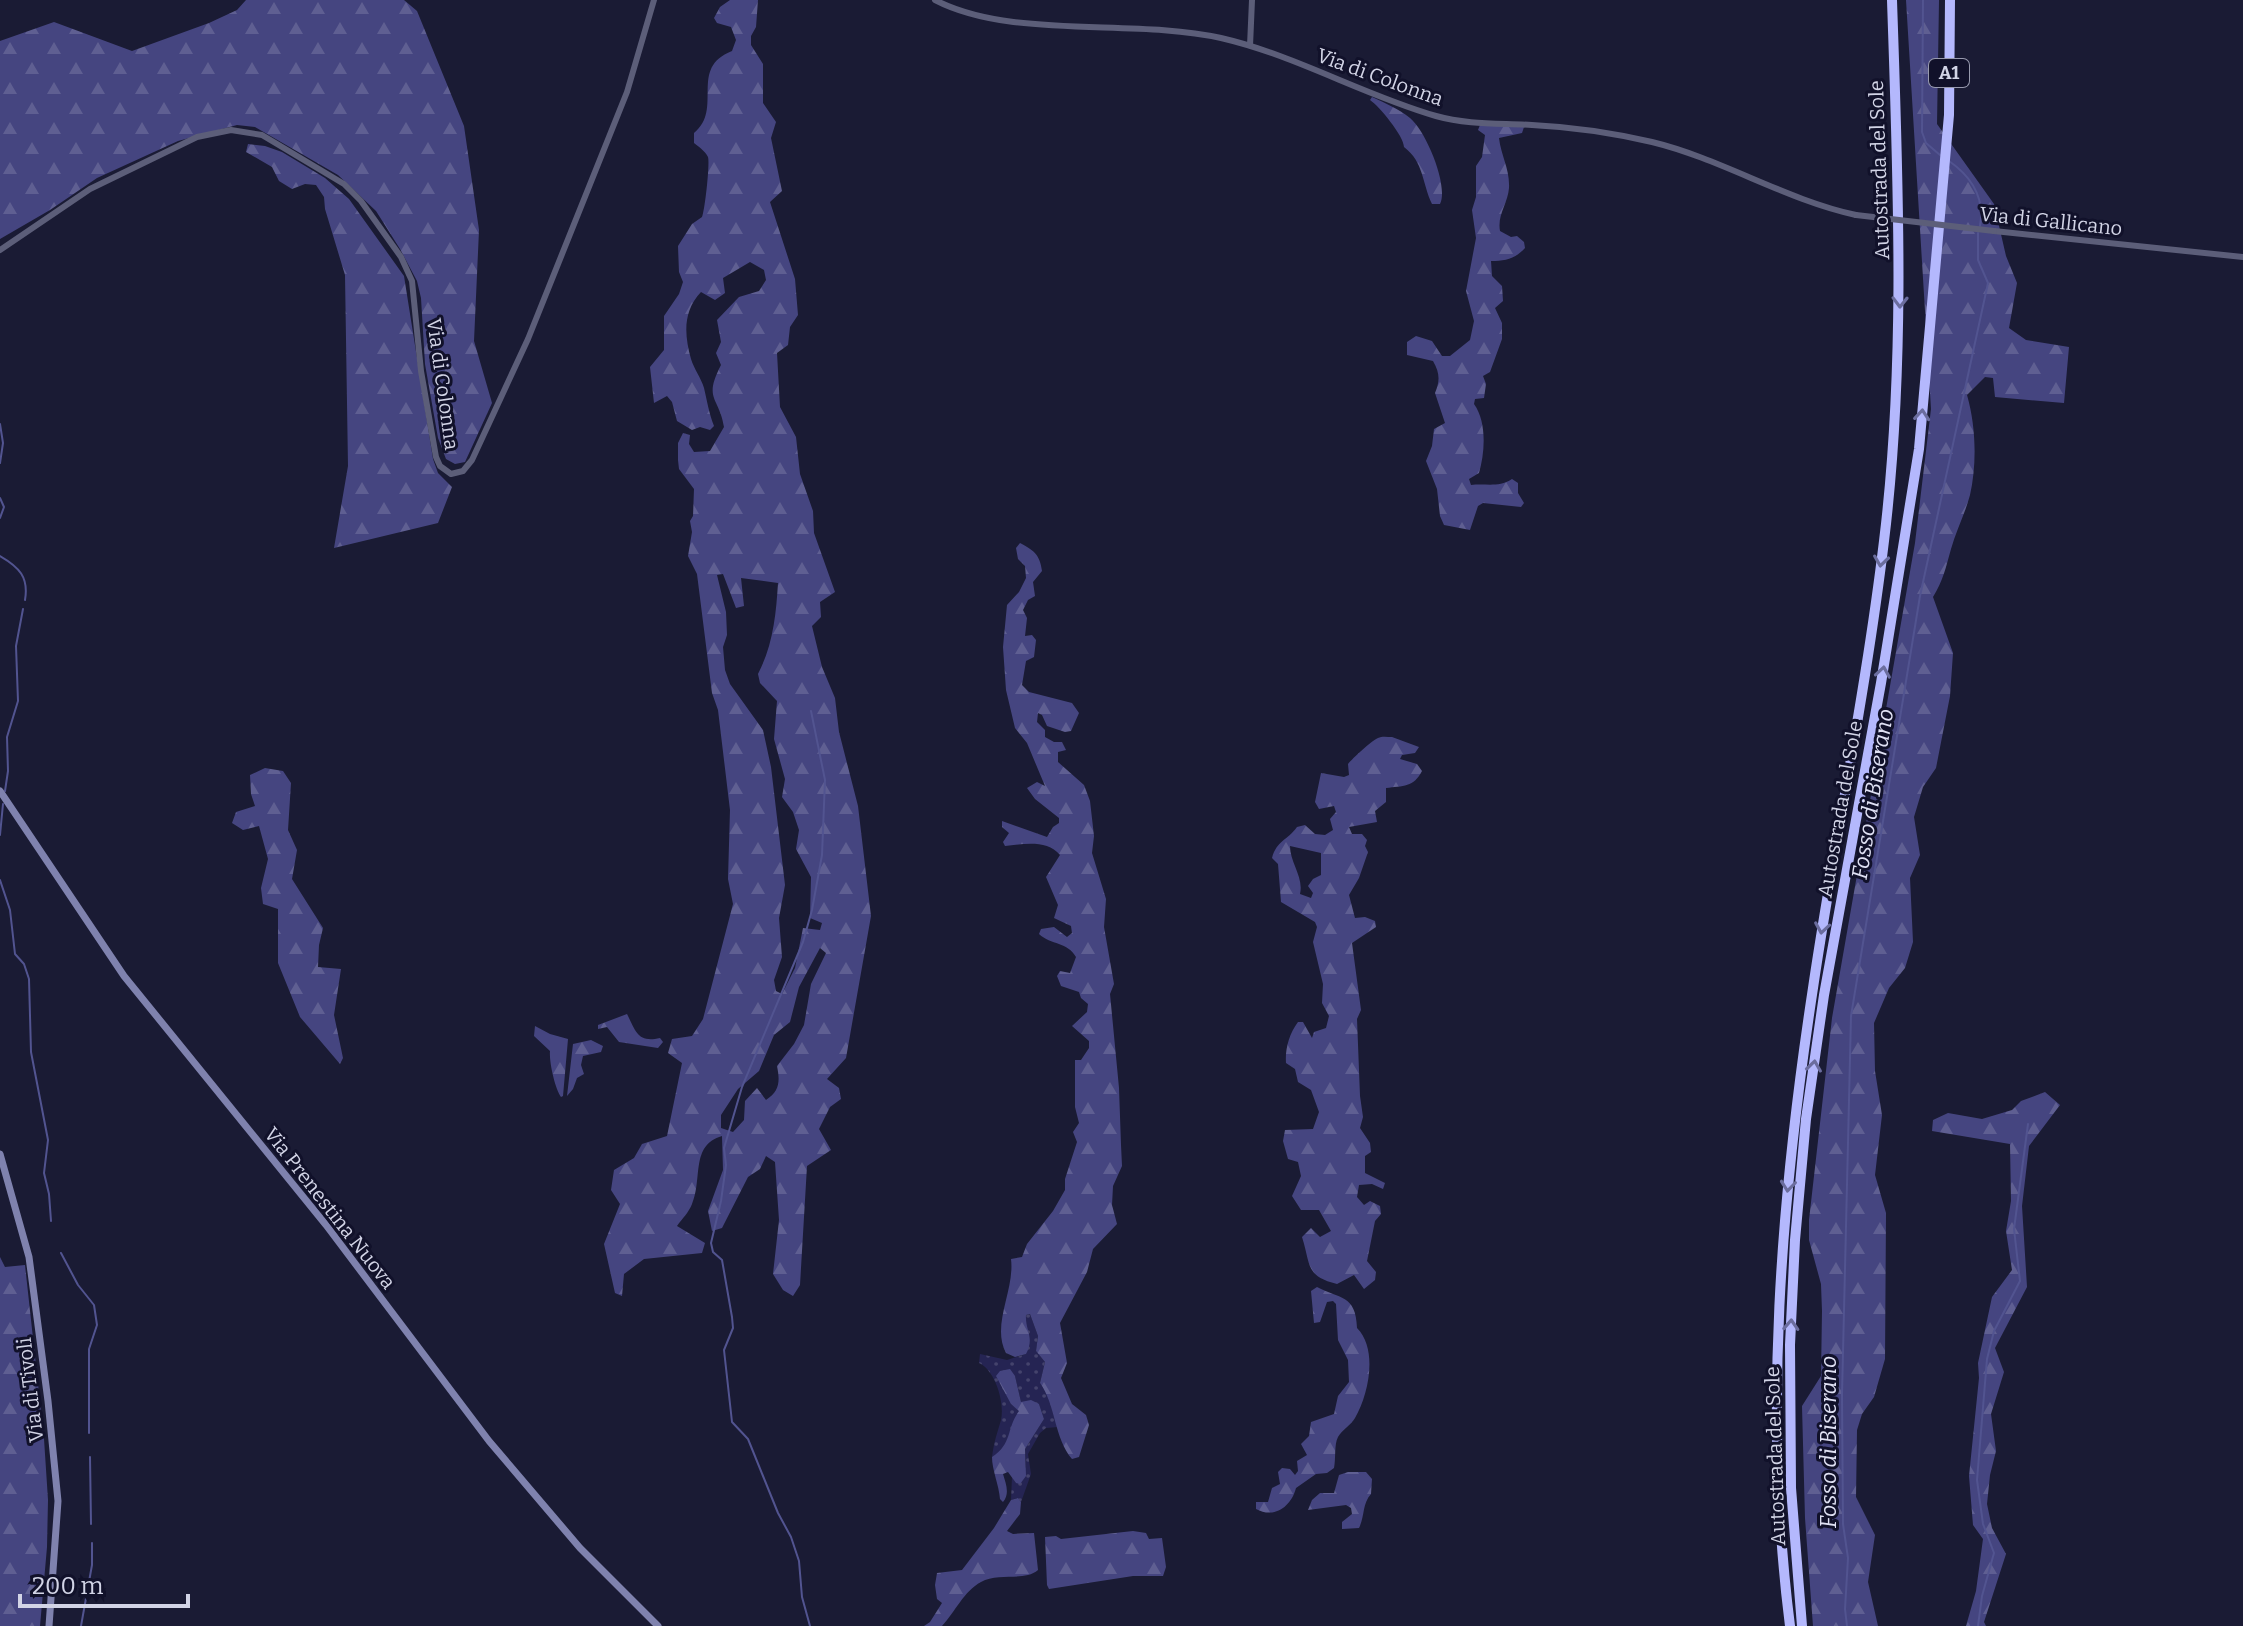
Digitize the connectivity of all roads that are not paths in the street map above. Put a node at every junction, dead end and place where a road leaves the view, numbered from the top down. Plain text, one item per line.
1 (654, 0) edge
2 (935, 0) edge
3 (1252, 0) edge
4 (1892, 0) edge
5 (1950, 0) edge
6 (1250, 46) junction
7 (1856, 215) joint
8 (0, 250) edge
9 (2243, 257) edge
10 (0, 791) edge
11 (0, 1154) edge
12 (49, 1626) edge
13 (658, 1626) edge
14 (1790, 1626) edge
15 (1802, 1626) edge

1 - 8 street, Via di Colonna
2 - 6 street, Via di Colonna
3 - 6 street
4 -> 14 highway, Autostrada del Sole
15 -> 5 highway, Autostrada del Sole / A1
6 - 7 street, Via di Colonna
7 - 9 street, Via di Gallicano, bridge
10 - 13 main road, Via Prenestina Nuova
11 - 12 main road, Via di Tivoli

